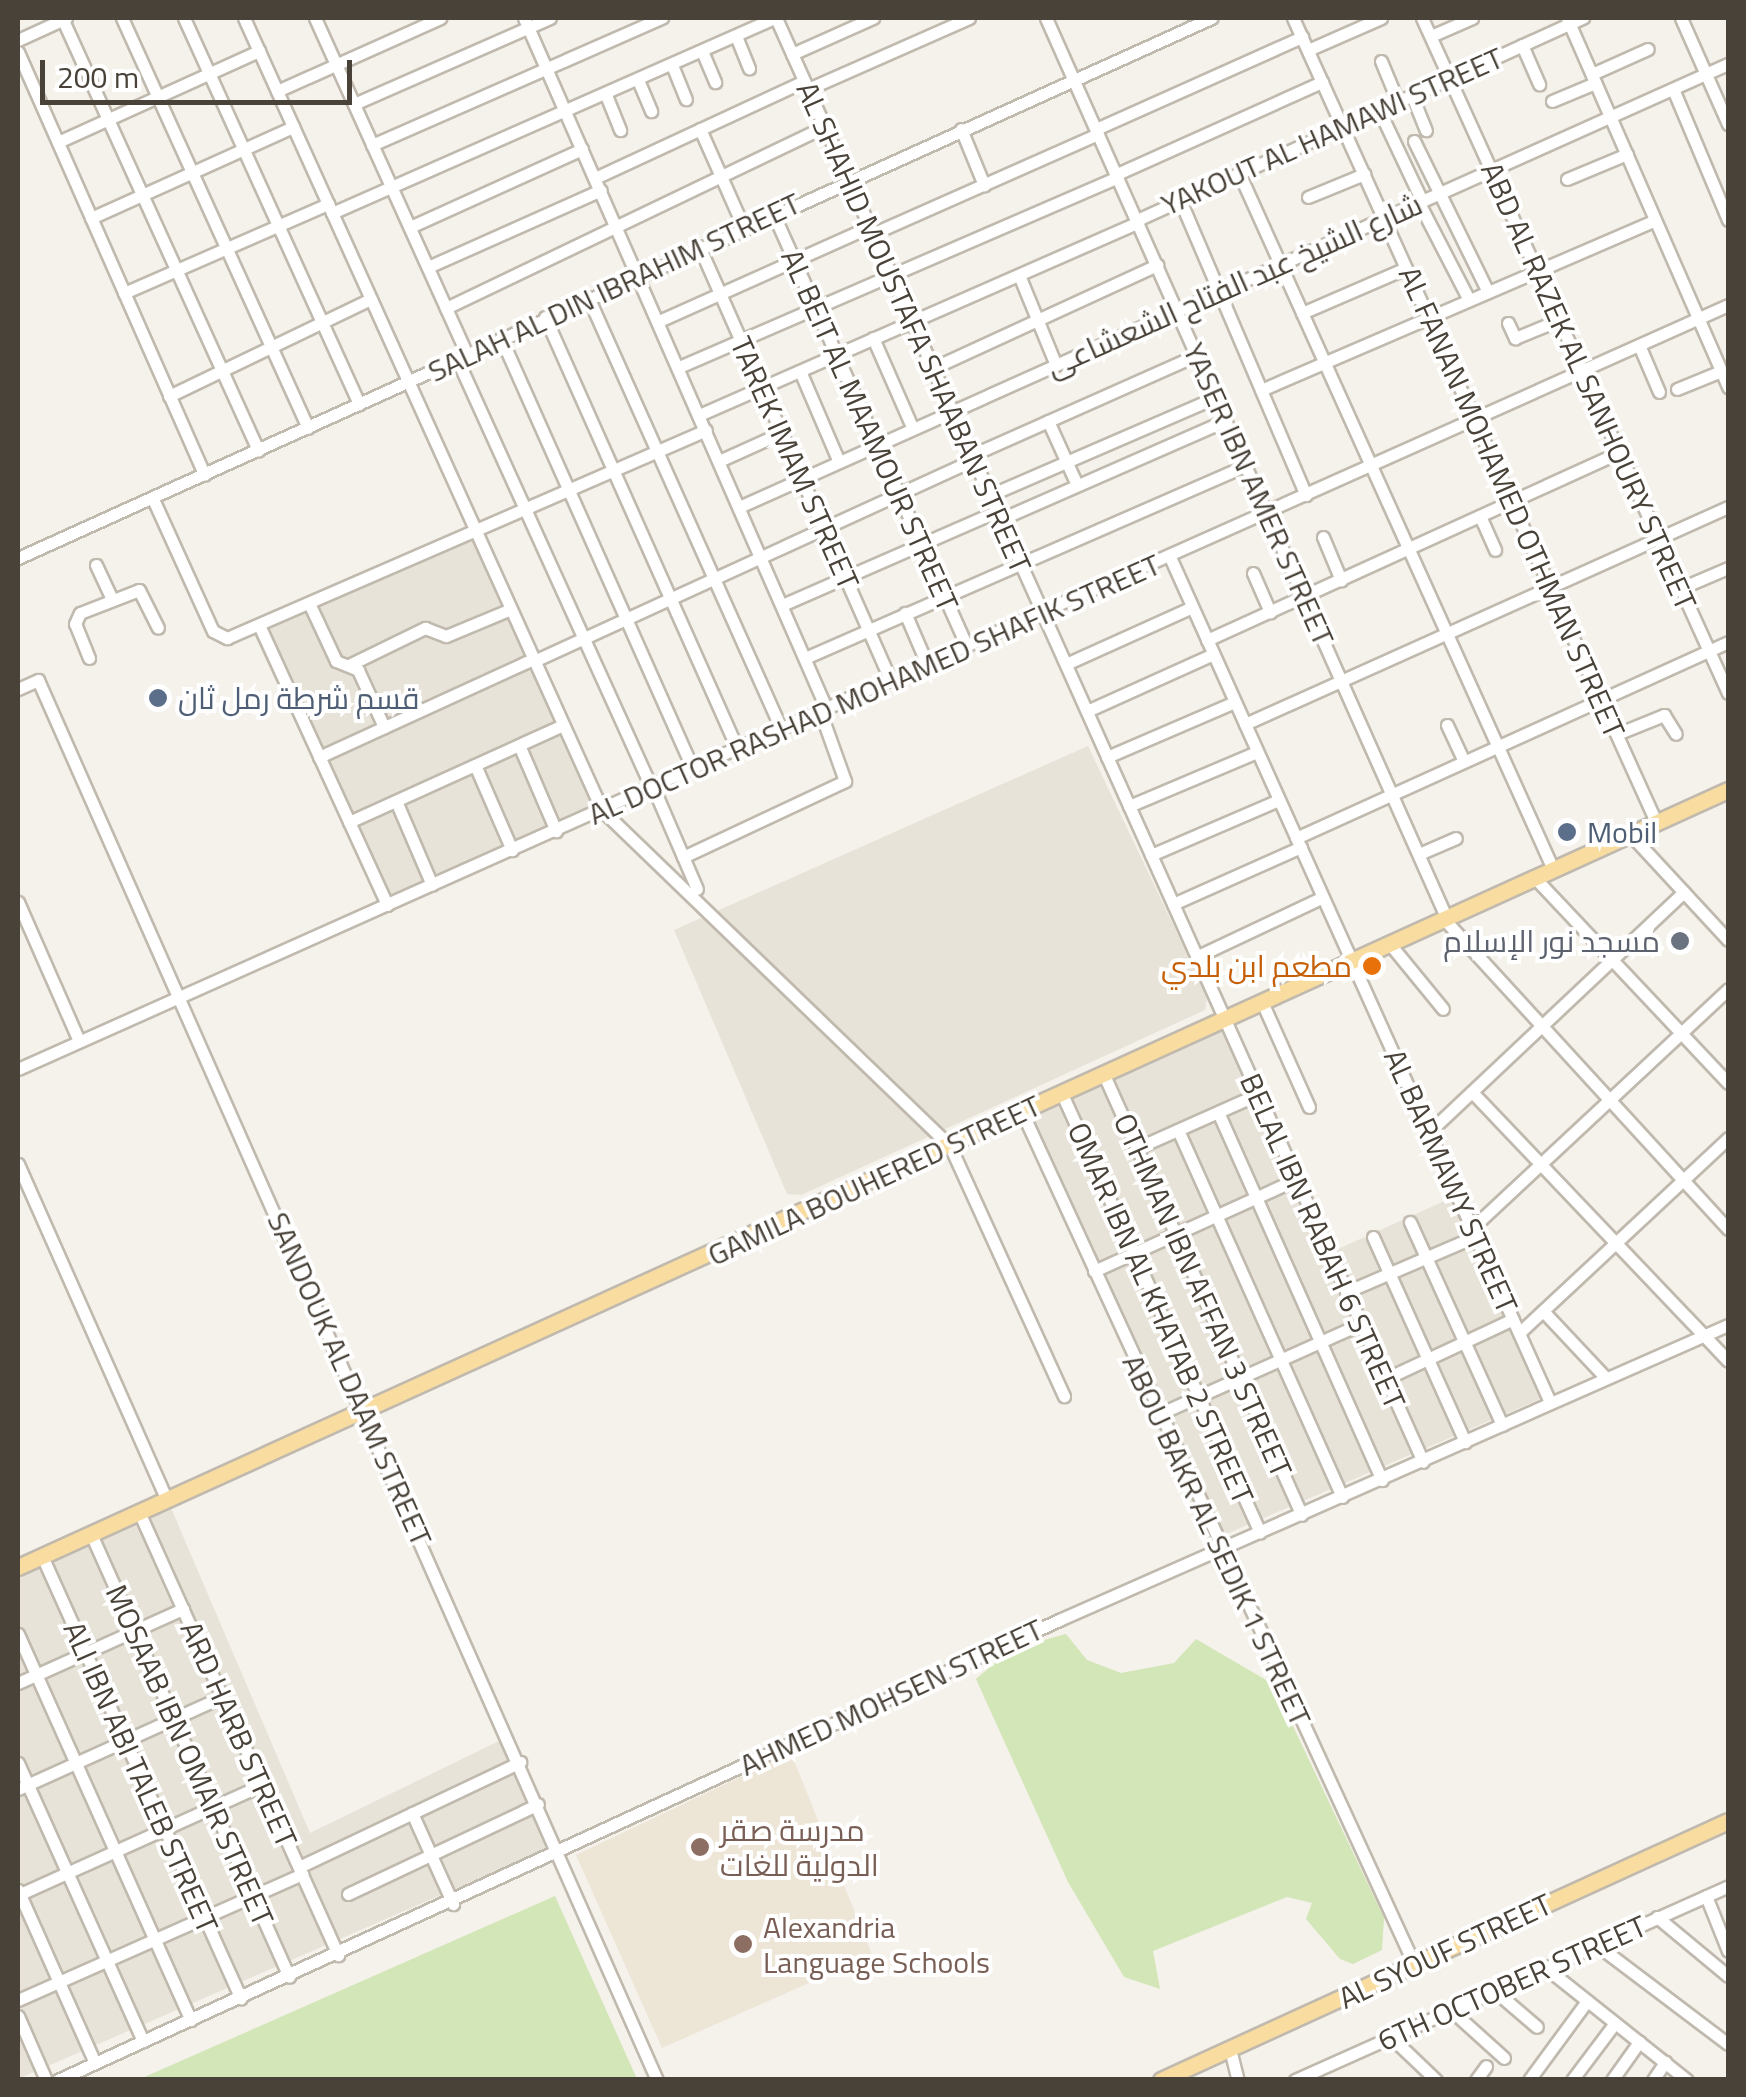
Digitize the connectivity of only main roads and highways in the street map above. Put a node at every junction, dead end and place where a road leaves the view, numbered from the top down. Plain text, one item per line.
1 (1728, 791) edge
2 (18, 1567) edge
3 (1728, 1821) edge
4 (1161, 2080) edge

1 - 2 main road, GAMILA BOUHERED STREET
3 - 4 main road, AL SYOUF STREET

